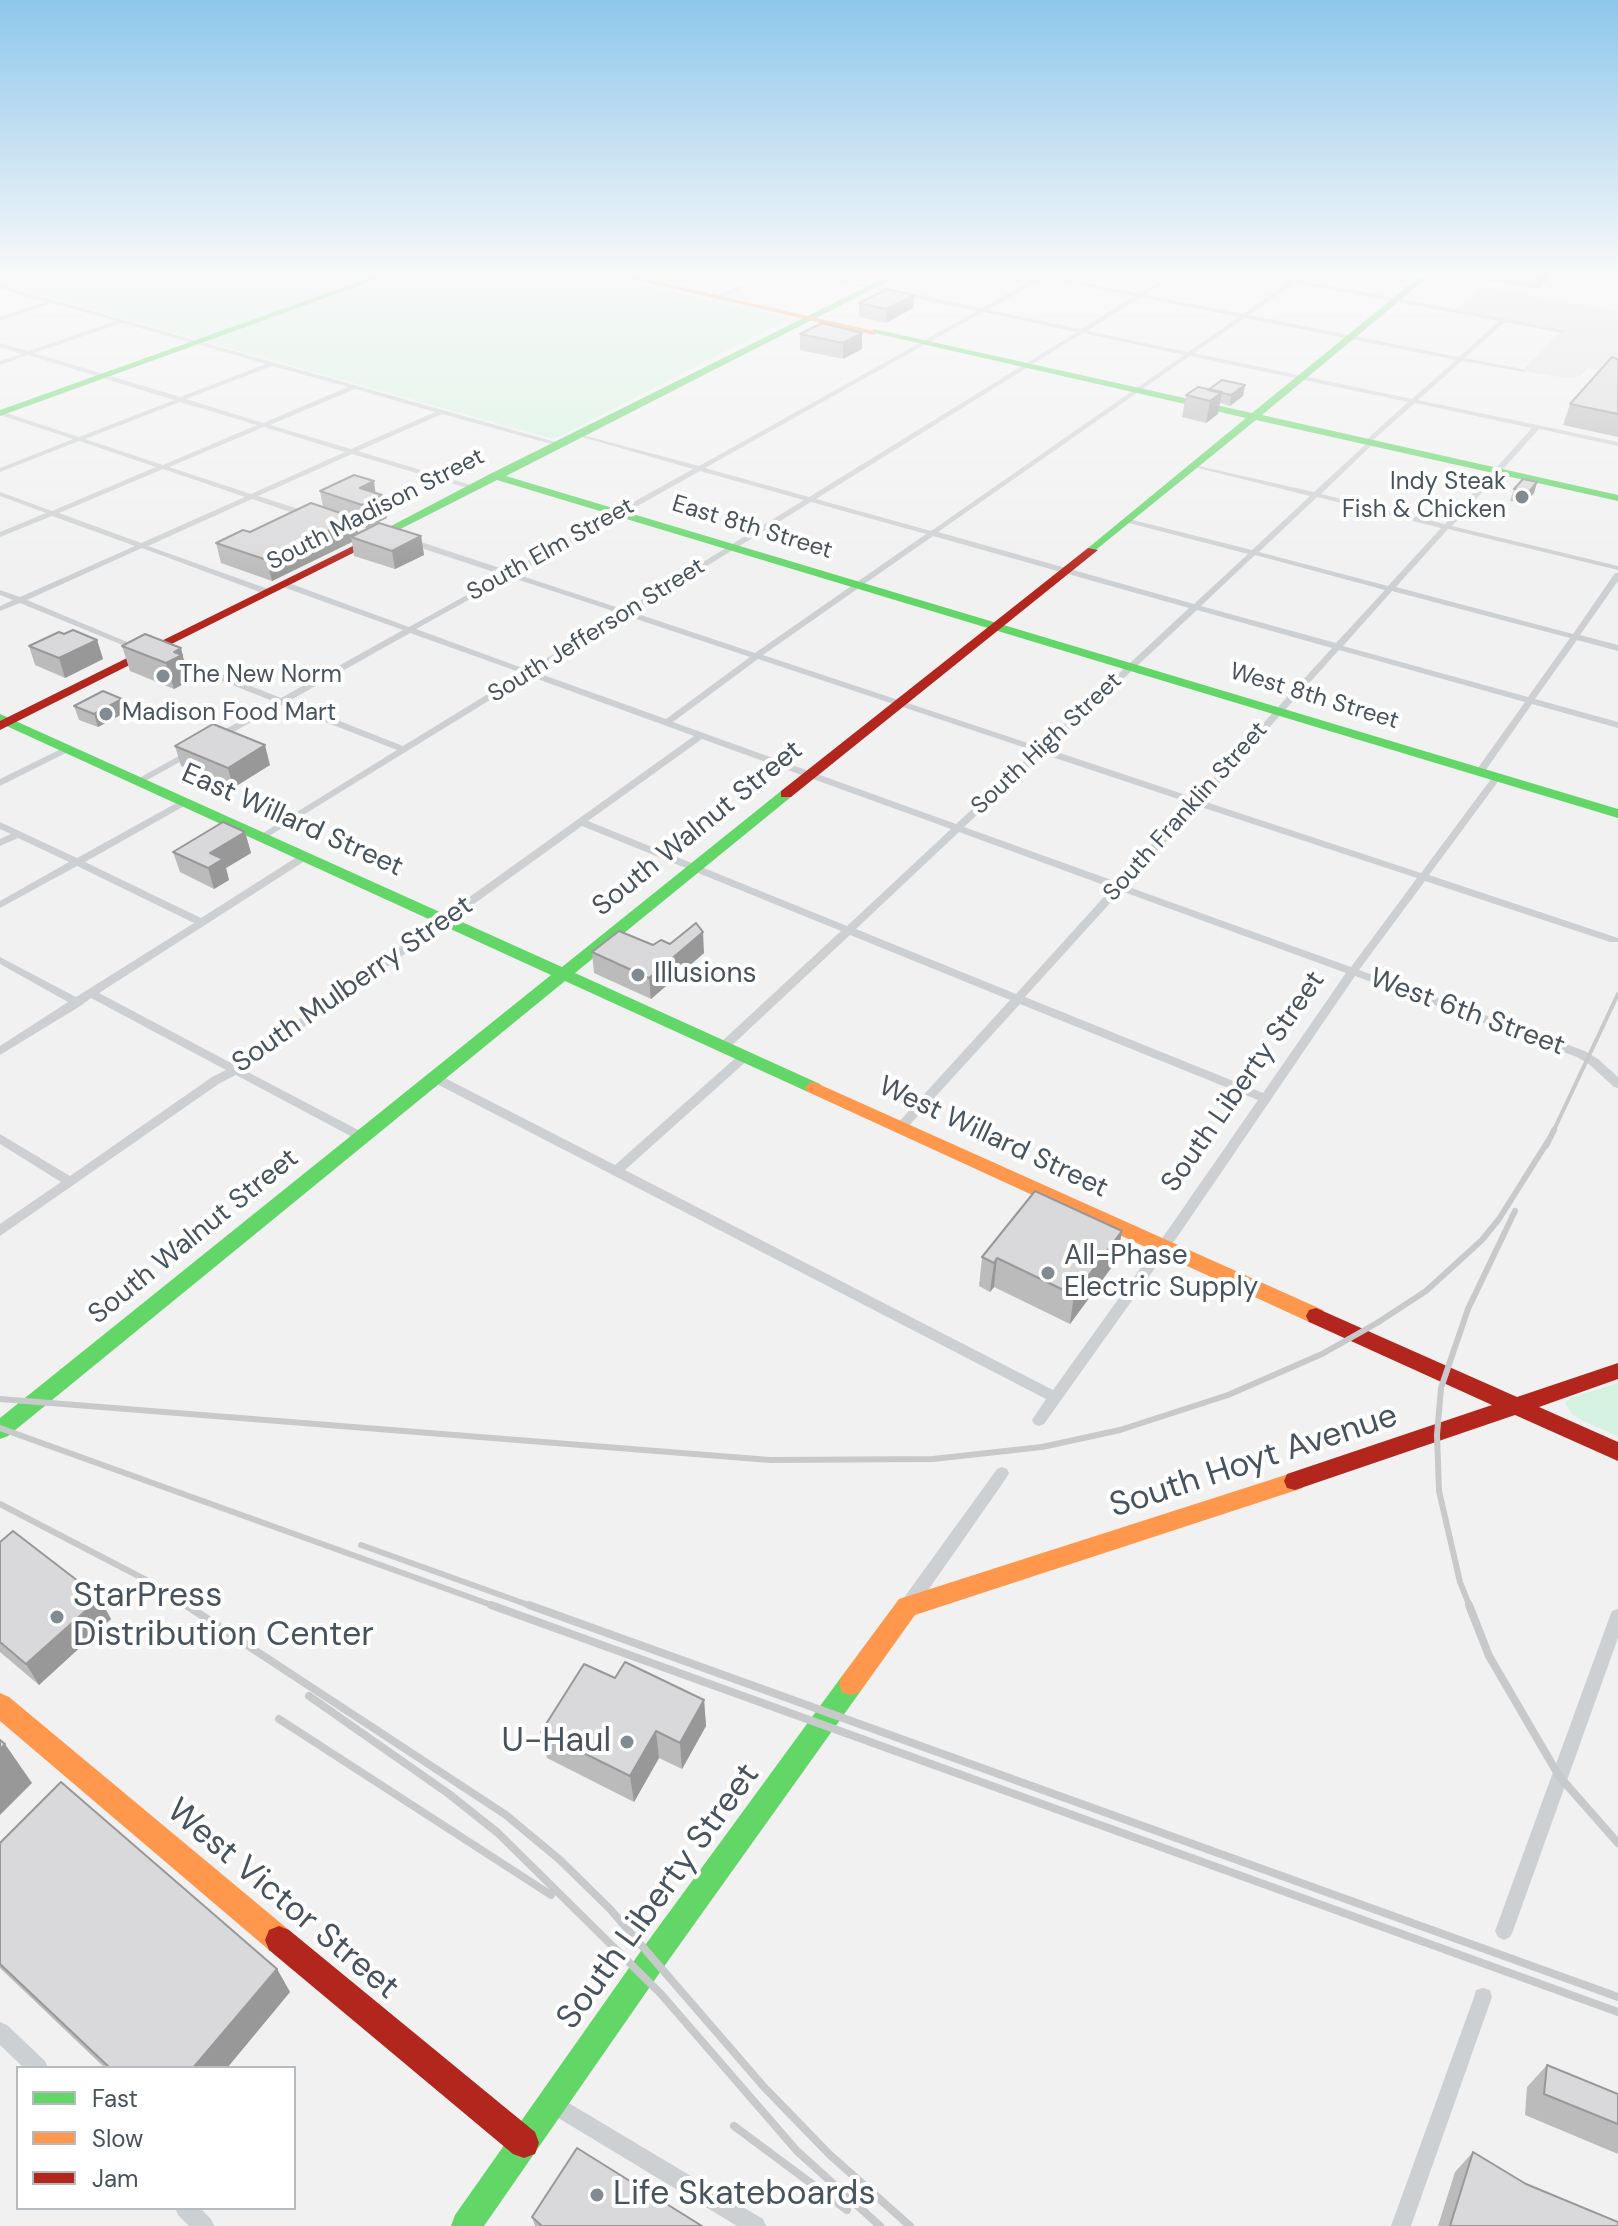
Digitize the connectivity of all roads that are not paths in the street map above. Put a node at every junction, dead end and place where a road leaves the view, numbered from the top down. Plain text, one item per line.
1 (102, 376) joint
2 (240, 376) edge
3 (314, 376) edge
4 (692, 376) edge
5 (861, 376) edge
6 (1008, 376) edge
7 (1073, 376) edge
8 (1155, 376) edge
9 (1297, 376) edge
10 (1441, 376) edge
11 (1302, 377) junction
12 (354, 387) junction
13 (1135, 390) junction
14 (179, 399) junction
15 (1412, 401) junction
16 (440, 412) junction
17 (0, 413) edge
18 (1255, 417) junction
19 (263, 425) junction
20 (1537, 427) junction
21 (577, 434) junction
22 (79, 439) junction
23 (1369, 442) junction
24 (557, 444) junction
25 (1618, 444) edge
26 (351, 451) junction
27 (163, 466) junction
28 (1196, 466) junction
29 (696, 468) junction
30 (0, 470) edge
31 (1496, 471) junction
32 (494, 476) junction
33 (471, 488) junction
34 (0, 494) edge
35 (1315, 495) junction
36 (252, 496) junction
37 (1618, 498) edge
38 (809, 499) junction
39 (52, 513) junction
40 (617, 513) junction
41 (312, 516) edge
42 (1128, 520) junction
43 (1446, 527) junction
44 (930, 533) junction
45 (374, 534) junction
46 (0, 535) edge
47 (141, 546) junction
48 (733, 547) junction
49 (1252, 552) junction
50 (1618, 568) edge
51 (1066, 570) junction
52 (509, 573) junction
53 (1618, 575) edge
54 (857, 584) junction
55 (275, 588) junction
56 (1389, 588) junction
57 (0, 592) edge
58 (21, 600) junction
59 (1195, 606) junction
60 (0, 609) edge
61 (627, 612) junction
62 (996, 626) junction
63 (408, 629) junction
64 (1574, 637) junction
65 (1336, 646) junction
66 (1618, 648) edge
67 (149, 651) junction
68 (757, 655) junction
69 (1130, 666) junction
70 (529, 673) junction
71 (281, 701) junction
72 (1530, 701) junction
73 (901, 702) junction
74 (1277, 711) junction
75 (3, 722) edge
76 (668, 722) junction
77 (1618, 725) edge
78 (702, 735) junction
79 (211, 741) edge
80 (198, 748) edge
81 (1041, 749) junction
82 (65, 750) junction
83 (405, 750) junction
84 (811, 774) junction
85 (1488, 775) junction
86 (137, 782) junction
87 (0, 783) edge
88 (1196, 800) junction
89 (183, 803) junction
90 (1618, 814) edge
91 (581, 822) junction
92 (0, 825) edge
93 (957, 827) junction
94 (18, 834) junction
95 (261, 838) junction
96 (0, 843) edge
97 (304, 857) junction
98 (77, 863) junction
99 (695, 868) junction
100 (1424, 877) junction
101 (1120, 886) junction
102 (0, 905) edge
103 (445, 920) junction
104 (203, 923) junction
105 (851, 930) junction
106 (1614, 940) dead end
107 (0, 960) edge
108 (1353, 971) junction
109 (563, 974) junction
110 (92, 994) junction
111 (1018, 998) junction
112 (78, 1003) junction
113 (724, 1046) junction
114 (0, 1051) edge
115 (745, 1056) junction
116 (234, 1071) junction
117 (435, 1078) junction
118 (1618, 1084) edge
119 (1266, 1099) junction
120 (901, 1127) junction
121 (362, 1137) junction
122 (0, 1138) edge
123 (616, 1171) junction
124 (70, 1182) junction
125 (0, 1231) edge
126 (1162, 1246) junction
127 (1618, 1371) edge
128 (1054, 1397) junction
129 (1520, 1405) junction
130 (1039, 1420) dead end
131 (0, 1430) edge
132 (1618, 1452) edge
133 (1002, 1473) dead end
134 (907, 1607) junction
135 (1618, 1616) edge
136 (0, 1705) edge
137 (1504, 1931) dead end
138 (1483, 1997) dead end
139 (0, 2032) edge
140 (36, 2066) edge
141 (552, 2103) junction
142 (524, 2143) junction
143 (187, 2210) edge
144 (204, 2226) edge
145 (466, 2226) edge
146 (756, 2226) edge
147 (1401, 2226) edge

1 - 14 street
1 - 17 main road
2 - 14 street
3 - 12 street
4 - 21 main road, South Madison Street
5 - 29 street, South Elm Street
6 - 38 street, South Jefferson Street
7 - 13 main road
8 - 13 street
9 - 11 street
10 - 15 street, South High Street
11 - 15 street
11 - 18 main road, South Walnut Street
12 - 16 street
12 - 19 street
13 - 18 main road
13 - 44 street
14 - 19 street
14 - 22 street
15 - 20 street
15 - 23 street, South High Street
16 - 24 street
16 - 26 street
17 - 22 street
18 - 23 main road
18 - 28 main road, South Walnut Street
19 - 26 street
19 - 27 street
20 - 25 street
20 - 31 street, South Franklin Street
21 - 24 main road, South Madison Street
21 - 29 street
22 - 27 street
22 - 30 street
23 - 31 main road
23 - 35 street, South High Street
24 - 32 main road, South Madison Street
26 - 33 street
26 - 36 street
27 - 36 street
27 - 39 street
28 - 35 street
28 - 42 main road, South Walnut Street
29 - 38 street
29 - 40 street, South Elm Street
31 - 37 main road
31 - 43 street, South Franklin Street
32 - 33 main road, South Madison Street
32 - 40 main road, East 8th Street
33 - 45 main road, South Madison Street
34 - 39 street, West 6th Street
35 - 43 street
35 - 49 street, South High Street
36 - 41 street
36 - 47 street
38 - 44 street
38 - 48 street, South Jefferson Street
39 - 46 street
39 - 47 street, West 6th Street
40 - 48 main road, East 8th Street
40 - 52 street, South Elm Street
42 - 49 street
42 - 51 main road, South Walnut Street
43 - 50 street
43 - 56 street, South Franklin Street
44 - 51 street
44 - 54 street
45 - 52 street
45 - 55 main road, South Madison Street
47 - 55 street, West 6th Street
47 - 58 street
48 - 54 main road, East 8th Street
48 - 61 street, South Jefferson Street
49 - 56 street
49 - 59 street, South High Street
51 - 59 street
51 - 62 main road, South Walnut Street
52 - 61 street
52 - 63 street, South Elm Street
53 - 64 street, South Liberty Street
54 - 62 main road, East 8th Street
54 - 68 street
55 - 63 street, West 6th Street
55 - 67 main road, South Madison Street
56 - 64 street
56 - 65 street, South Franklin Street
57 - 58 street
58 - 60 street
58 - 67 street
59 - 65 street
59 - 69 street, South High Street
61 - 68 street
61 - 70 street, South Jefferson Street
62 - 69 main road, West 8th Street
62 - 73 main road, South Walnut Street
63 - 70 street, West 6th Street
63 - 71 street, South Elm Street
64 - 66 street
64 - 72 street, South Liberty Street
65 - 72 street
65 - 74 street, South Franklin Street
67 - 71 street
67 - 75 main road, South Madison Street
68 - 73 street
68 - 76 street
69 - 74 main road, West 8th Street
69 - 81 street, South High Street
70 - 76 street, West 6th Street
70 - 83 street, South Jefferson Street
71 - 79 street, South Elm Street
71 - 83 street
72 - 77 street
72 - 85 street, South Liberty Street
73 - 81 street
73 - 84 main road, South Walnut Street
74 - 85 main road, West 8th Street
74 - 88 street, South Franklin Street
75 - 82 main road, East Willard Street
76 - 78 street, West 6th Street
78 - 84 street, West 6th Street
78 - 91 street, South Mulberry Street
80 - 86 street
81 - 88 street
81 - 93 street, South High Street
82 - 86 main road, East Willard Street
82 - 87 street
83 - 95 street, South Jefferson Street
84 - 93 street, West 6th Street
84 - 99 main road, South Walnut Street
85 - 90 main road, West 8th Street
85 - 100 street, South Liberty Street
86 - 89 main road, East Willard Street
88 - 100 street
88 - 101 street, South Franklin Street
89 - 95 main road, East Willard Street
89 - 98 street
91 - 99 street
91 - 103 street, South Mulberry Street
92 - 94 street
93 - 101 street, West 6th Street
93 - 105 street, South High Street
94 - 96 street
94 - 98 street
95 - 97 main road, East Willard Street
97 - 103 main road, East Willard Street
97 - 104 street
98 - 102 street
98 - 104 street
99 - 105 street
99 - 109 main road, South Walnut Street
100 - 106 street
100 - 108 street, South Liberty Street
101 - 108 street, West 6th Street
101 - 111 street, South Franklin Street
103 - 109 main road, East Willard Street
103 - 116 street, South Mulberry Street
104 - 110 street
105 - 111 street
105 - 113 street, South High Street
107 - 112 street
108 - 118 street, West 6th Street
108 - 119 street, South Liberty Street
109 - 113 main road, West Willard Street
109 - 117 main road, South Walnut Street
110 - 112 street
110 - 116 street
111 - 119 street
111 - 120 street, South Franklin Street
112 - 114 street
113 - 115 main road, West Willard Street
115 - 120 main road, West Willard Street
115 - 123 street
116 - 121 street
116 - 124 street, South Mulberry Street
117 - 121 main road, South Walnut Street
117 - 123 street
119 - 126 street, South Liberty Street
120 - 126 main road, West Willard Street
121 - 131 main road, South Walnut Street
122 - 124 street
123 - 128 street
124 - 125 street, South Mulberry Street
126 - 128 street, South Liberty Street
126 - 129 main road, West Willard Street
127 - 129 main road, South Hoyt Avenue
128 - 130 street, South Liberty Street
129 - 132 main road, West Willard Street
129 - 134 main road, South Hoyt Avenue
133 - 134 street
134 - 141 main road, South Liberty Street
135 - 137 street
136 - 142 main road, West Victor Street
138 - 147 street
139 - 140 street
141 - 142 main road, South Liberty Street
141 - 146 street
142 - 145 main road, South Liberty Street
143 - 144 street

